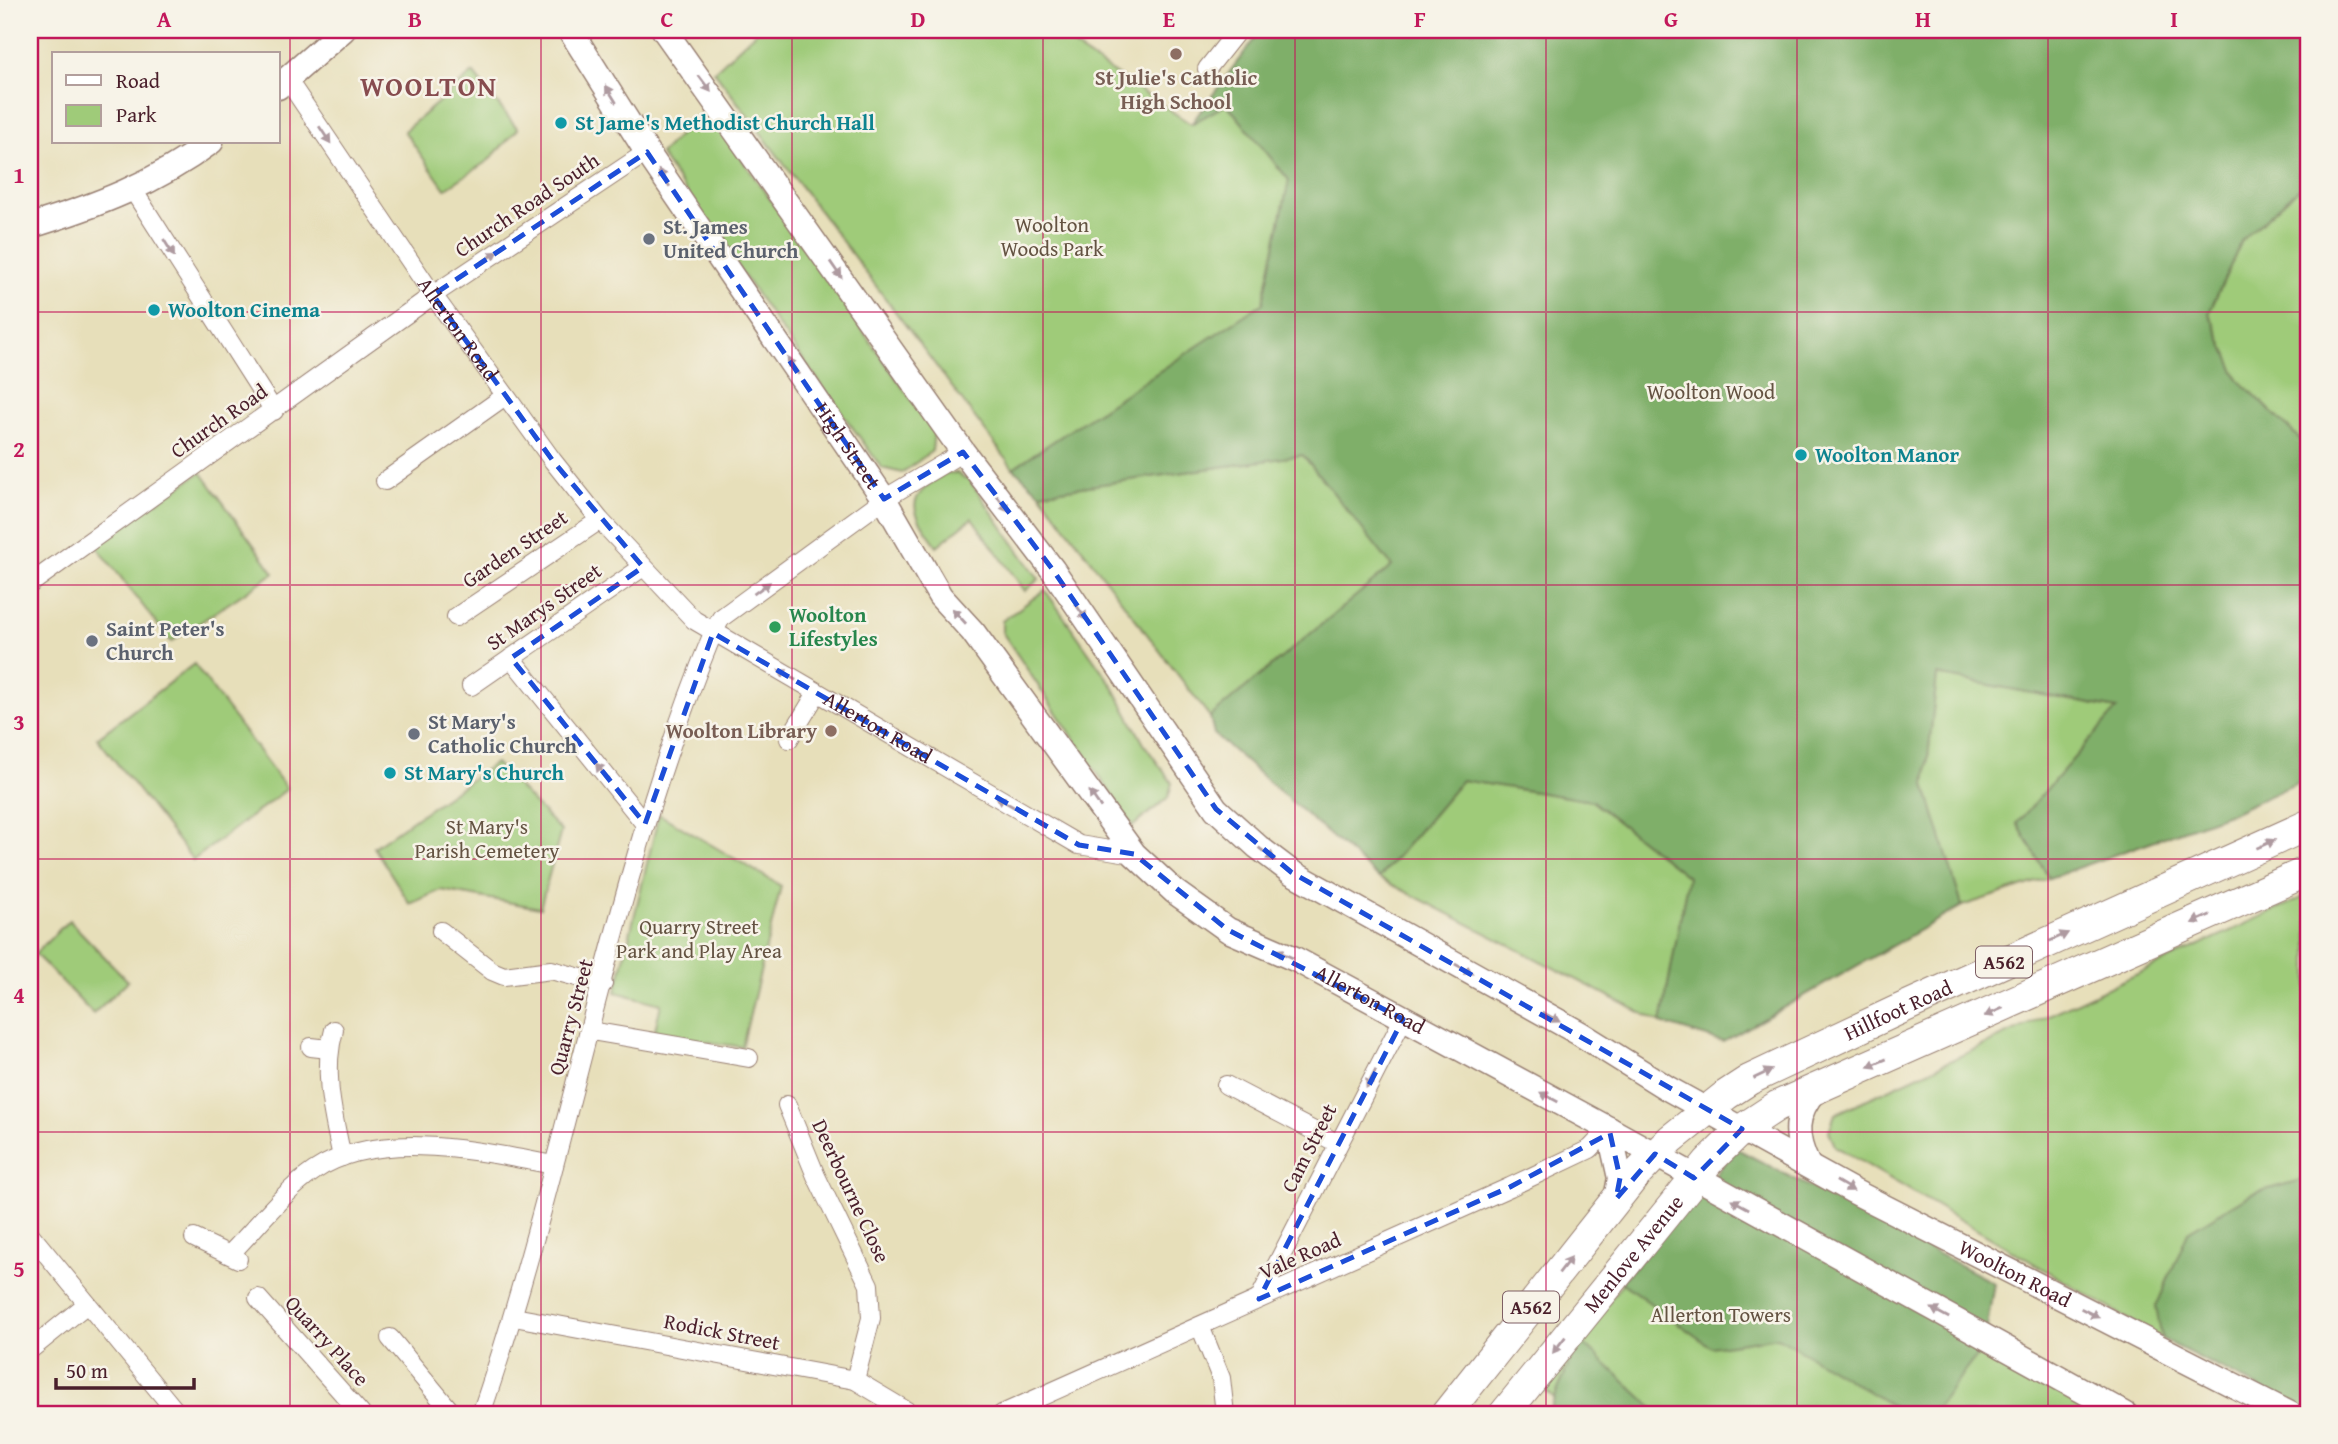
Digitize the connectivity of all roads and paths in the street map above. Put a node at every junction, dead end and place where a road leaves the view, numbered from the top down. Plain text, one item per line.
1 (343, 30) edge
2 (570, 30) edge
3 (664, 30) edge
4 (1238, 30) edge
5 (1208, 69) dead end
6 (283, 83) edge
7 (208, 144) edge
8 (646, 152) junction
9 (133, 190) junction
10 (30, 226) edge
11 (433, 295) junction
12 (505, 396) junction
13 (274, 411) junction
14 (964, 452) junction
15 (386, 481) dead end
16 (884, 499) junction
17 (600, 520) junction
18 (643, 567) junction
19 (30, 584) edge
20 (456, 617) dead end
21 (713, 633) junction
22 (511, 658) junction
23 (471, 686) dead end
24 (817, 692) junction
25 (789, 739) dead end
26 (645, 824) junction
27 (2308, 825) edge
28 (1134, 854) junction
29 (2308, 872) edge
30 (441, 931) dead end
31 (603, 984) junction
32 (1403, 1019) junction
33 (334, 1030) dead end
34 (591, 1031) junction
35 (310, 1046) dead end
36 (329, 1049) junction
37 (749, 1058) dead end
38 (1226, 1085) dead end
39 (1815, 1090) junction
40 (787, 1105) dead end
41 (1705, 1110) junction
42 (1609, 1129) junction
43 (1742, 1129) junction
44 (1337, 1143) junction
45 (1655, 1154) junction
46 (342, 1157) junction
47 (554, 1165) junction
48 (1808, 1165) junction
49 (1695, 1178) junction
50 (1616, 1199) junction
51 (30, 1234) edge
52 (194, 1238) dead end
53 (258, 1298) dead end
54 (1259, 1299) junction
55 (87, 1304) junction
56 (514, 1317) junction
57 (1200, 1326) junction
58 (390, 1338) dead end
59 (30, 1350) edge
60 (855, 1380) junction
61 (178, 1414) edge
62 (361, 1414) edge
63 (453, 1414) edge
64 (481, 1414) edge
65 (912, 1414) edge
66 (1002, 1414) edge
67 (1226, 1414) edge
68 (1446, 1414) edge
69 (1504, 1414) edge
70 (2125, 1414) edge
71 (2290, 1414) edge

1 - 6 main road
8 -> 2 main road, High Street
3 -> 14 main road
4 - 5 street
6 -> 11 street, Allerton Road
7 - 9 main road
11 -> 8 street, Church Road South
16 -> 8 main road, High Street
9 - 10 main road
9 -> 13 street
11 - 12 street, Allerton Road
11 - 13 street, Church Road
12 - 15 street
12 - 17 street, Allerton Road
13 - 19 street, Church Road
14 - 16 street
14 -> 41 main road
21 -> 16 street
28 -> 16 main road, High Street
17 - 18 street, Allerton Road
17 - 20 street, Garden Street
18 - 21 street, Allerton Road
18 - 22 street, St Marys Street
24 -> 21 street, Allerton Road
21 - 26 street, Quarry Street
22 - 23 street, St Marys Street
26 -> 22 street
24 - 25 street
28 -> 24 street, Allerton Road
26 - 31 street, Quarry Street
41 -> 27 highway, Hillfoot Road / A562
32 -> 28 main road, Allerton Road
29 -> 39 highway, Hillfoot Road / A562
30 - 31 street
31 - 34 street, Quarry Street
42 -> 32 main road, Allerton Road
32 -> 44 street, Cam Street
33 - 36 street
34 - 37 street
34 - 47 street, Quarry Street
35 - 36 street
36 - 46 street
38 - 44 street
39 - 43 highway, Hillfoot Road / A562
39 - 48 main road
40 - 60 street, Deerbourne Close
41 - 43 main road, Woolton Road
41 - 45 highway, Hillfoot Road / A562
42 - 45 main road, Allerton Road
42 - 50 main road
42 - 54 street, Vale Road
43 - 48 main road, Woolton Road
43 - 49 highway, Menlove Avenue / A562
44 - 54 street, Cam Street
45 - 49 main road, Allerton Road
45 - 50 highway, A562
46 - 47 street
46 - 52 street
47 - 56 street, Quarry Street
48 -> 71 main road, Woolton Road
49 -> 69 highway, Menlove Avenue / A562
70 -> 49 main road
68 -> 50 highway, A562
51 - 55 street
53 - 62 street, Quarry Place
54 - 57 street, Vale Road
55 - 59 street
55 - 61 street
56 - 60 street, Rodick Street
56 - 64 street, Quarry Street
57 - 66 street, Vale Road
57 - 67 street
58 - 63 street
60 - 65 street, Rodick Street

